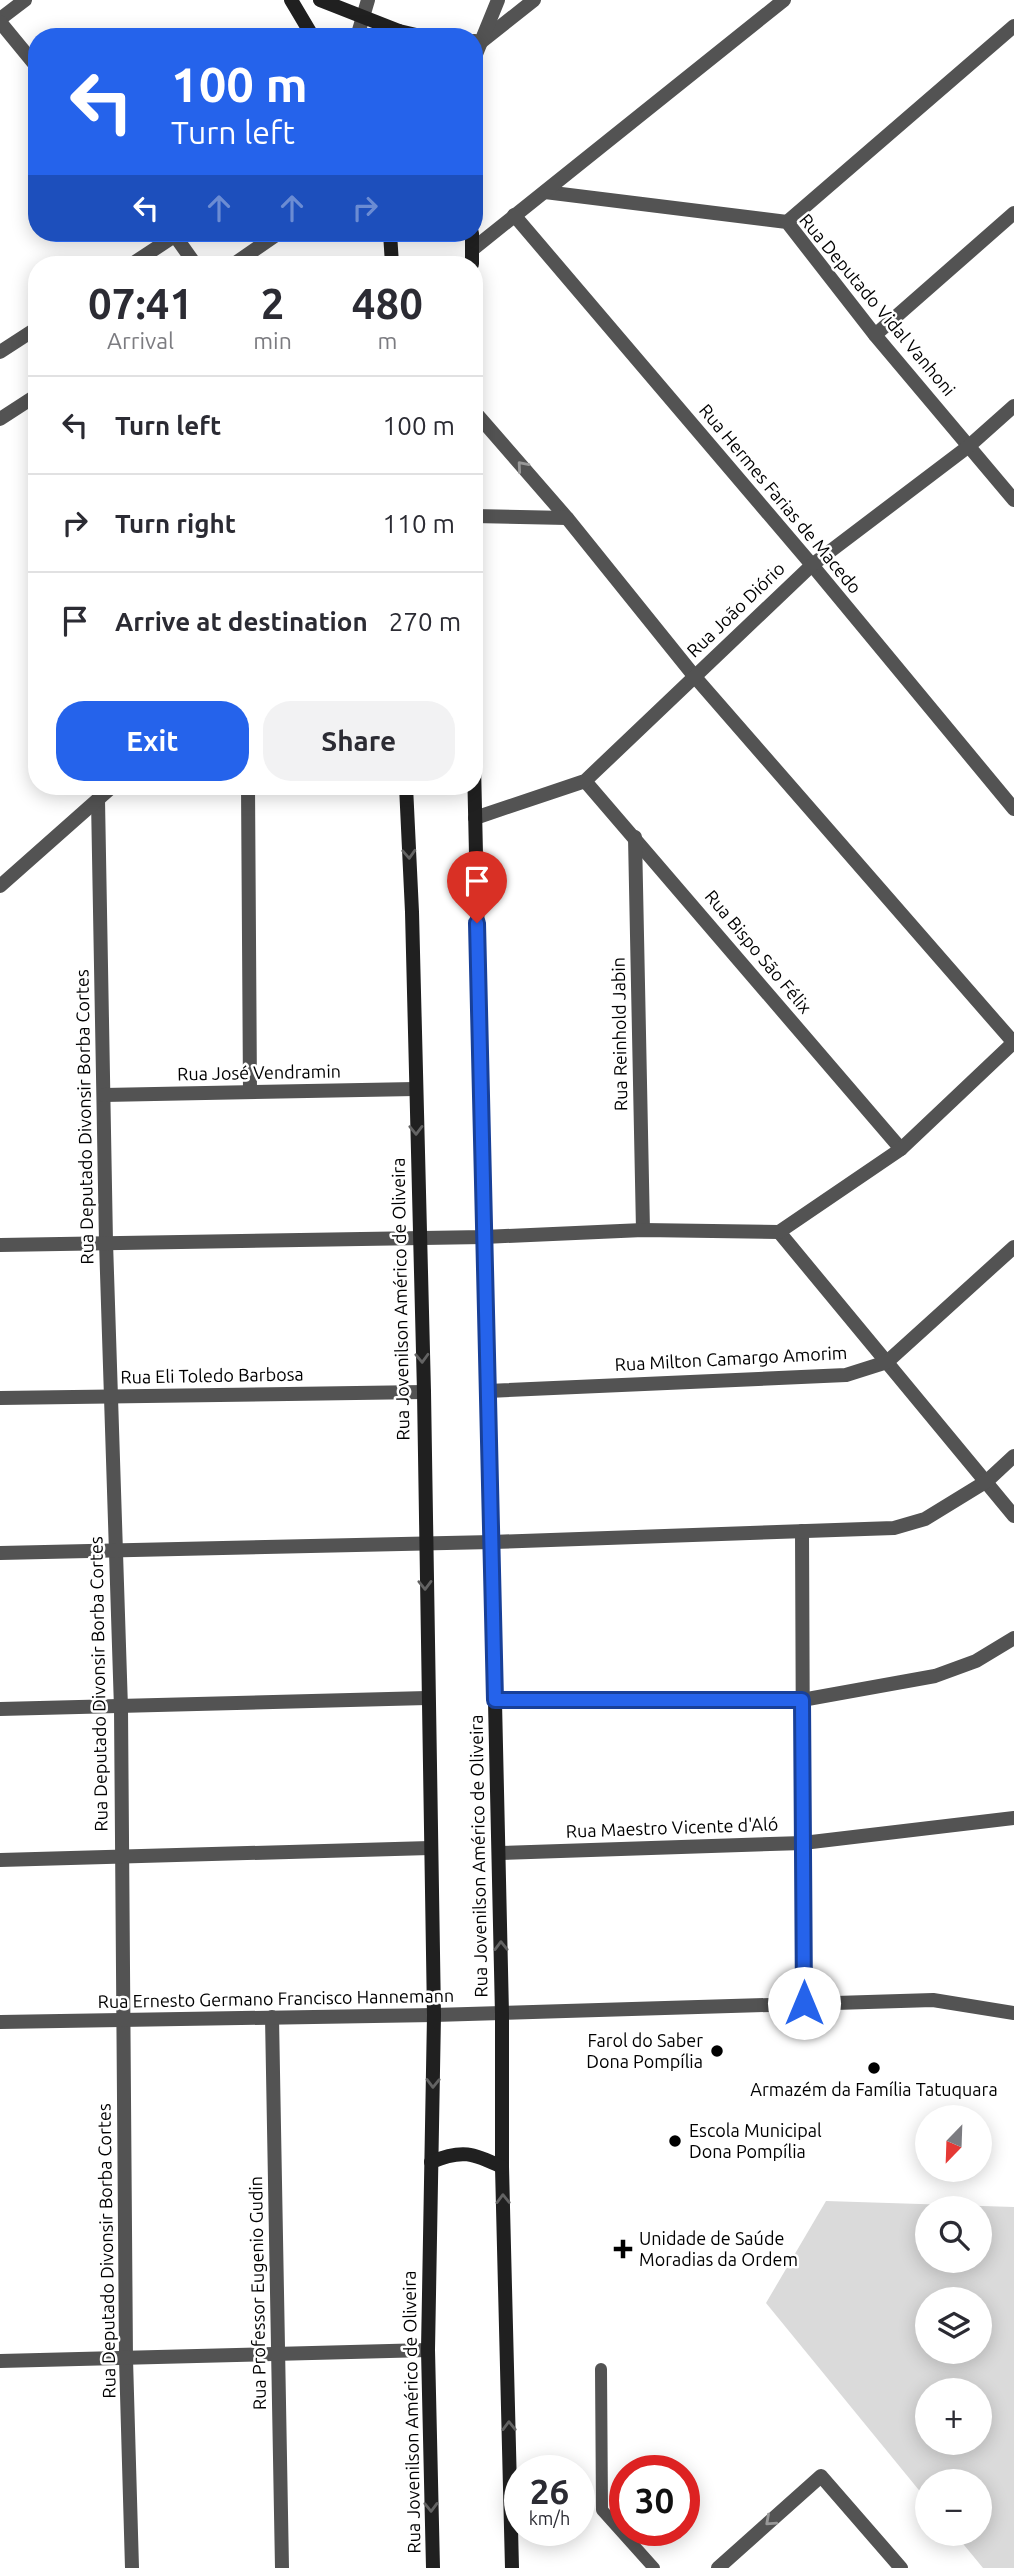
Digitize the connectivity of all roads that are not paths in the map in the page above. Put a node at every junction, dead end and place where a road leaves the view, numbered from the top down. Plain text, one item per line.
1 (25, 0) edge
2 (291, 0) edge
3 (320, 0) edge
4 (369, 0) edge
5 (498, 0) edge
6 (534, 0) edge
7 (784, 0) edge
8 (362, 16) junction
9 (0, 20) edge
10 (1014, 26) edge
11 (308, 28) edge
12 (359, 28) edge
13 (390, 28) edge
14 (483, 31) edge
15 (483, 37) edge
16 (28, 56) edge
17 (545, 191) junction
18 (1014, 213) edge
19 (514, 215) junction
20 (787, 222) junction
21 (483, 241) edge
22 (164, 242) edge
23 (266, 242) edge
24 (473, 242) edge
25 (481, 242) edge
26 (473, 249) junction
27 (144, 256) edge
28 (246, 256) edge
29 (473, 256) edge
30 (28, 334) edge
31 (875, 335) junction
32 (0, 352) edge
33 (28, 401) edge
34 (1014, 406) edge
35 (0, 419) edge
36 (483, 421) edge
37 (968, 446) junction
38 (1014, 499) edge
39 (483, 516) edge
40 (566, 518) junction
41 (811, 565) junction
42 (695, 677) junction
43 (585, 781) junction
44 (103, 795) edge
45 (248, 795) edge
46 (406, 795) edge
47 (475, 795) edge
48 (98, 800) junction
49 (1014, 809) edge
50 (475, 818) junction
51 (635, 837) junction
52 (0, 886) edge
53 (1014, 1043) edge
54 (415, 1089) junction
55 (250, 1092) junction
56 (104, 1095) junction
57 (901, 1149) junction
58 (643, 1230) junction
59 (779, 1232) junction
60 (484, 1237) junction
61 (418, 1238) junction
62 (106, 1242) junction
63 (0, 1245) edge
64 (1014, 1247) edge
65 (887, 1362) junction
66 (488, 1391) junction
67 (424, 1392) junction
68 (112, 1396) junction
69 (0, 1398) edge
70 (1014, 1456) edge
71 (987, 1481) junction
72 (1014, 1516) edge
73 (802, 1531) junction
74 (492, 1542) junction
75 (424, 1544) junction
76 (115, 1550) junction
77 (0, 1553) edge
78 (1014, 1638) edge
79 (427, 1698) junction
80 (495, 1700) junction
81 (802, 1700) junction
82 (121, 1708) junction
83 (0, 1709) edge
84 (1014, 1818) edge
85 (803, 1843) junction
86 (430, 1848) junction
87 (499, 1853) junction
88 (122, 1855) junction
89 (0, 1860) edge
90 (804, 2003) junction
91 (1014, 2013) edge
92 (502, 2014) junction
93 (434, 2015) junction
94 (272, 2017) junction
95 (124, 2021) junction
96 (0, 2022) edge
97 (431, 2162) junction
98 (502, 2167) junction
99 (428, 2350) junction
100 (279, 2354) junction
101 (126, 2359) junction
102 (0, 2361) edge
103 (601, 2369) dead end
104 (132, 2568) edge
105 (282, 2568) edge
106 (433, 2568) edge
107 (512, 2568) edge
108 (654, 2568) edge
109 (718, 2568) edge
110 (901, 2568) edge

1 - 9 street
2 - 11 main road
3 - 8 main road
4 - 8 street
5 - 14 street
6 - 15 street
7 - 17 street
8 - 12 street
8 - 13 main road
9 - 16 street
10 - 20 street
17 - 19 street
17 - 20 street, Rua Deputado Vidal Vanhoni
18 - 31 street
19 - 21 street
19 - 41 street, Rua Hermes Farias de Macedo
20 - 31 street, Rua Deputado Vidal Vanhoni
22 - 27 street
23 - 28 street
24 - 26 main road
25 - 26 street
26 - 29 main road
30 - 32 street
31 - 37 street, Rua Deputado Vidal Vanhoni
33 - 35 street
34 - 37 street, Rua João Diório
40 -> 36 street
37 - 38 street, Rua Deputado Vidal Vanhoni
37 - 41 street, Rua João Diório
39 - 40 street
40 - 42 street
41 - 42 street, Rua João Diório
41 - 49 street, Rua Hermes Farias de Macedo
42 - 43 street, Rua João Diório
42 - 53 street
43 - 50 street, Rua João Diório
43 - 51 street, Rua Bispo São Félix
44 - 48 street
45 - 55 street
46 -> 54 main road, Rua Jovenilson Américo de Oliveira
47 - 50 main road, Rua Jovenilson Américo de Oliveira
48 - 52 street
48 - 56 street, Rua Deputado Divonsir Borba Cortes
50 - 60 main road, Rua Jovenilson Américo de Oliveira
51 - 57 street, Rua Bispo São Félix
51 - 58 street, Rua Reinhold Jabin
53 - 57 street
54 - 55 street, Rua José Vendramin
54 -> 61 main road, Rua Jovenilson Américo de Oliveira
55 - 56 street, Rua José Vendramin
56 - 62 street, Rua Deputado Divonsir Borba Cortes
57 - 59 street
58 - 59 street
58 - 60 street
59 - 65 street
60 - 61 street
60 - 66 main road, Rua Jovenilson Américo de Oliveira
61 - 62 street
61 -> 67 main road, Rua Jovenilson Américo de Oliveira
62 - 63 street
62 - 68 street, Rua Deputado Divonsir Borba Cortes
64 - 65 street, Rua Milton Camargo Amorim
65 - 66 street, Rua Milton Camargo Amorim
65 - 71 street
66 - 74 main road, Rua Jovenilson Américo de Oliveira
67 - 68 street, Rua Eli Toledo Barbosa
67 - 75 main road, Rua Jovenilson Américo de Oliveira
68 - 69 street, Rua Eli Toledo Barbosa
68 - 76 street, Rua Deputado Divonsir Borba Cortes
70 - 71 street
71 - 72 street
71 - 73 street
73 - 74 street
73 - 81 street
74 - 75 street
74 - 80 main road, Rua Jovenilson Américo de Oliveira
75 - 76 street
75 -> 79 main road, Rua Jovenilson Américo de Oliveira
76 - 77 street
76 - 82 street, Rua Deputado Divonsir Borba Cortes
78 - 81 street
79 - 82 street
79 - 86 main road, Rua Jovenilson Américo de Oliveira
80 - 81 street
80 - 87 main road, Rua Jovenilson Américo de Oliveira
81 - 85 street
82 - 83 street
82 - 88 street, Rua Deputado Divonsir Borba Cortes
84 - 85 street, Rua Maestro Vicente d'Aló
85 - 87 street, Rua Maestro Vicente d'Aló
85 - 90 street
86 - 88 street
86 - 93 main road, Rua Jovenilson Américo de Oliveira
92 -> 87 main road, Rua Jovenilson Américo de Oliveira
88 - 89 street
88 - 95 street, Rua Deputado Divonsir Borba Cortes
90 - 91 street, Rua Ernesto Germano Francisco Hannemann
90 - 92 street, Rua Ernesto Germano Francisco Hannemann
92 - 93 street, Rua Ernesto Germano Francisco Hannemann
92 - 98 main road, Rua Jovenilson Américo de Oliveira
93 - 94 street, Rua Ernesto Germano Francisco Hannemann
93 -> 97 main road, Rua Jovenilson Américo de Oliveira
94 - 95 street, Rua Ernesto Germano Francisco Hannemann
94 - 100 street, Rua Professor Eugenio Gudin
95 - 96 street, Rua Ernesto Germano Francisco Hannemann
95 - 101 street, Rua Deputado Divonsir Borba Cortes
97 - 98 main road
97 - 99 main road, Rua Jovenilson Américo de Oliveira
107 -> 98 main road, Rua Jovenilson Américo de Oliveira
99 - 100 street
99 -> 106 main road, Rua Jovenilson Américo de Oliveira
100 - 101 street
100 - 105 street, Rua Professor Eugenio Gudin
101 - 102 street
101 - 104 street, Rua Deputado Divonsir Borba Cortes
103 - 108 lane
110 -> 109 street

